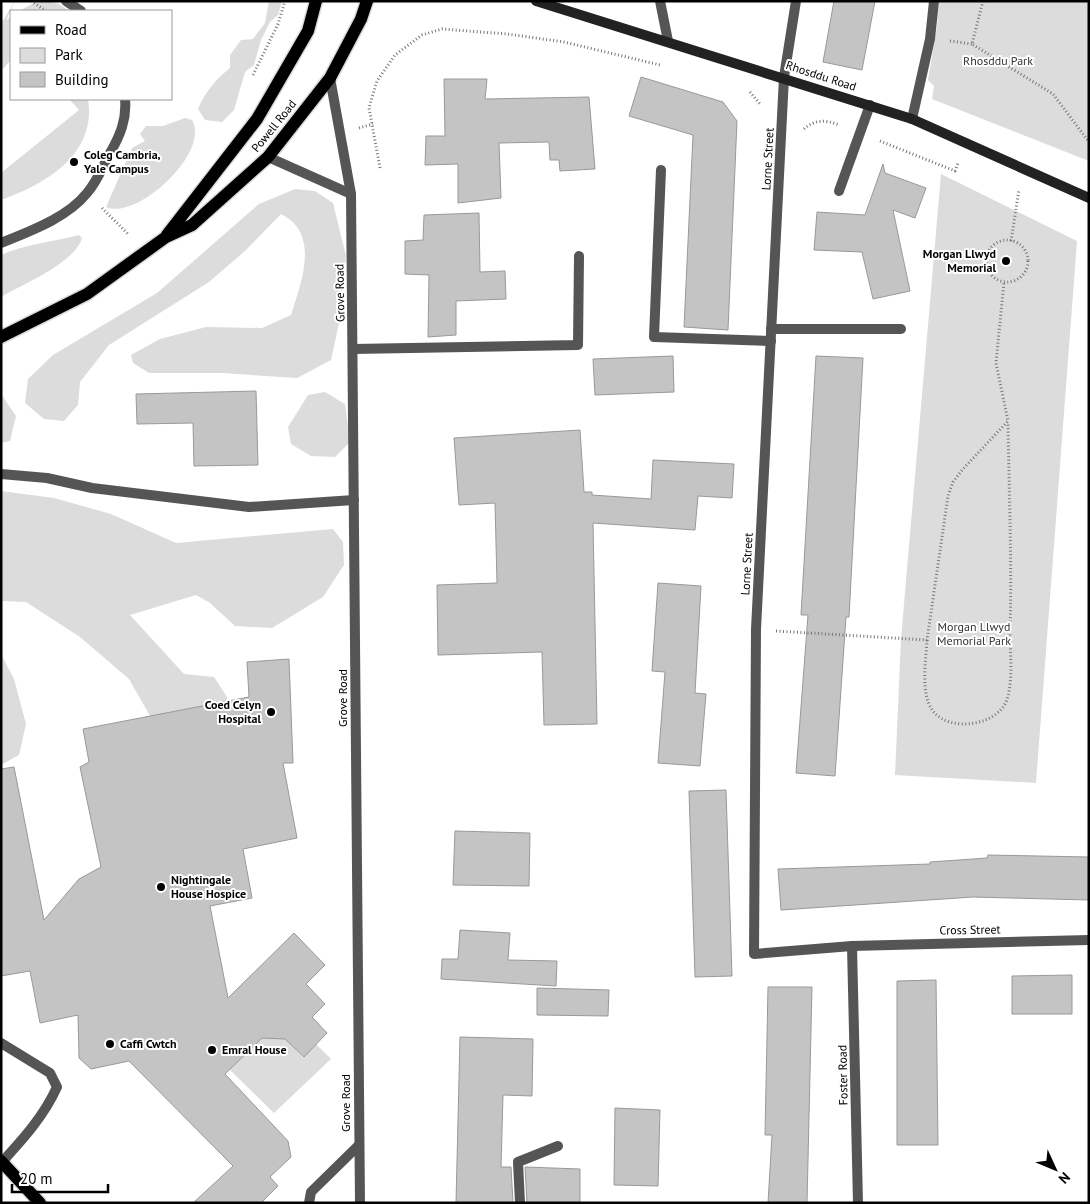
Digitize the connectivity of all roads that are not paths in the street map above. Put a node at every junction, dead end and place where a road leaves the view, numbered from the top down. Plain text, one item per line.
1 (66, 1) edge
2 (316, 1) edge
3 (366, 1) edge
4 (536, 1) edge
5 (660, 1) edge
6 (796, 1) edge
7 (934, 1) edge
8 (80, 10) edge
9 (668, 42) junction
10 (784, 77) junction
11 (330, 78) junction
12 (125, 100) edge
13 (870, 105) junction
14 (912, 119) junction
15 (268, 157) junction
16 (661, 170) dead end
17 (839, 191) dead end
18 (351, 194) junction
19 (1089, 198) edge
20 (166, 237) junction
21 (1, 243) edge
22 (579, 256) dead end
23 (771, 329) junction
24 (901, 329) dead end
25 (1, 338) edge
26 (771, 341) junction
27 (353, 349) junction
28 (1, 474) edge
29 (354, 500) junction
30 (1089, 940) edge
31 (852, 946) junction
32 (1, 1043) edge
33 (359, 1145) junction
34 (558, 1146) dead end
35 (2, 1162) edge
36 (40, 1203) edge
37 (309, 1203) edge
38 (360, 1203) edge
39 (520, 1203) edge
40 (858, 1203) edge

1 - 8 street
2 - 20 main road, Powell Road
3 - 11 main road, Powell Road
4 - 9 main road, Rhosddu Road
5 - 9 street
6 - 10 street, Lorne Street
7 - 14 street
9 - 10 main road, Rhosddu Road
10 - 13 main road, Rhosddu Road
10 - 23 street, Lorne Street
11 - 15 main road, Powell Road
11 - 18 street, Grove Road
12 - 21 street
13 - 14 main road, Rhosddu Road
13 - 17 street
14 - 19 main road, Rhosddu Road
15 - 18 street
15 - 20 main road, Powell Road
16 - 26 street
18 - 27 street, Grove Road
20 - 25 main road, Powell Road
22 - 27 street
23 - 24 street
23 - 26 street, Lorne Street
26 - 31 street, Lorne Street
27 - 29 street, Grove Road
28 - 29 street
29 - 33 street, Grove Road
30 - 31 street, Cross Street
31 - 40 street, Foster Road
32 - 35 street
33 - 37 street
33 - 38 street, Grove Road
34 - 39 street
35 - 36 main road

